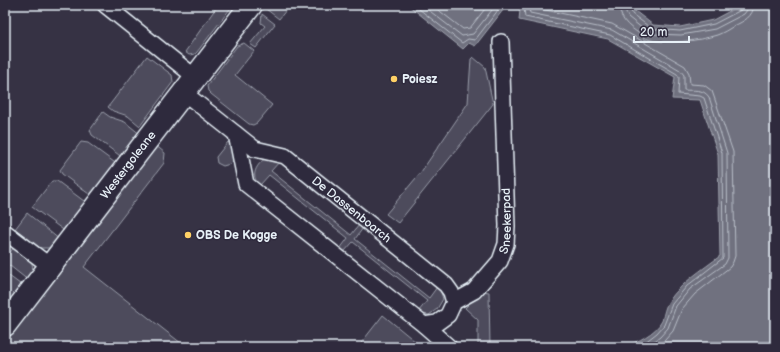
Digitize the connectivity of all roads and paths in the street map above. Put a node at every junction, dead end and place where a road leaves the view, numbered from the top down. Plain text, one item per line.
1 (105, 5) edge
2 (251, 5) edge
3 (501, 42) dead end
4 (189, 84) junction
5 (236, 134) junction
6 (5, 232) edge
7 (50, 266) junction
8 (454, 302) junction
9 (5, 325) edge
10 (424, 325) junction
11 (449, 347) edge

1 - 4 street, De Dassenboarch
2 - 4 street, Westergoleane
3 - 8 street, Sneekerpad
4 - 5 street, De Dassenboarch
4 - 7 street, Westergoleane
5 - 8 street, De Dassenboarch
5 - 10 street
6 - 7 street
7 - 9 street, Westergoleane
8 - 10 street
10 - 11 street

